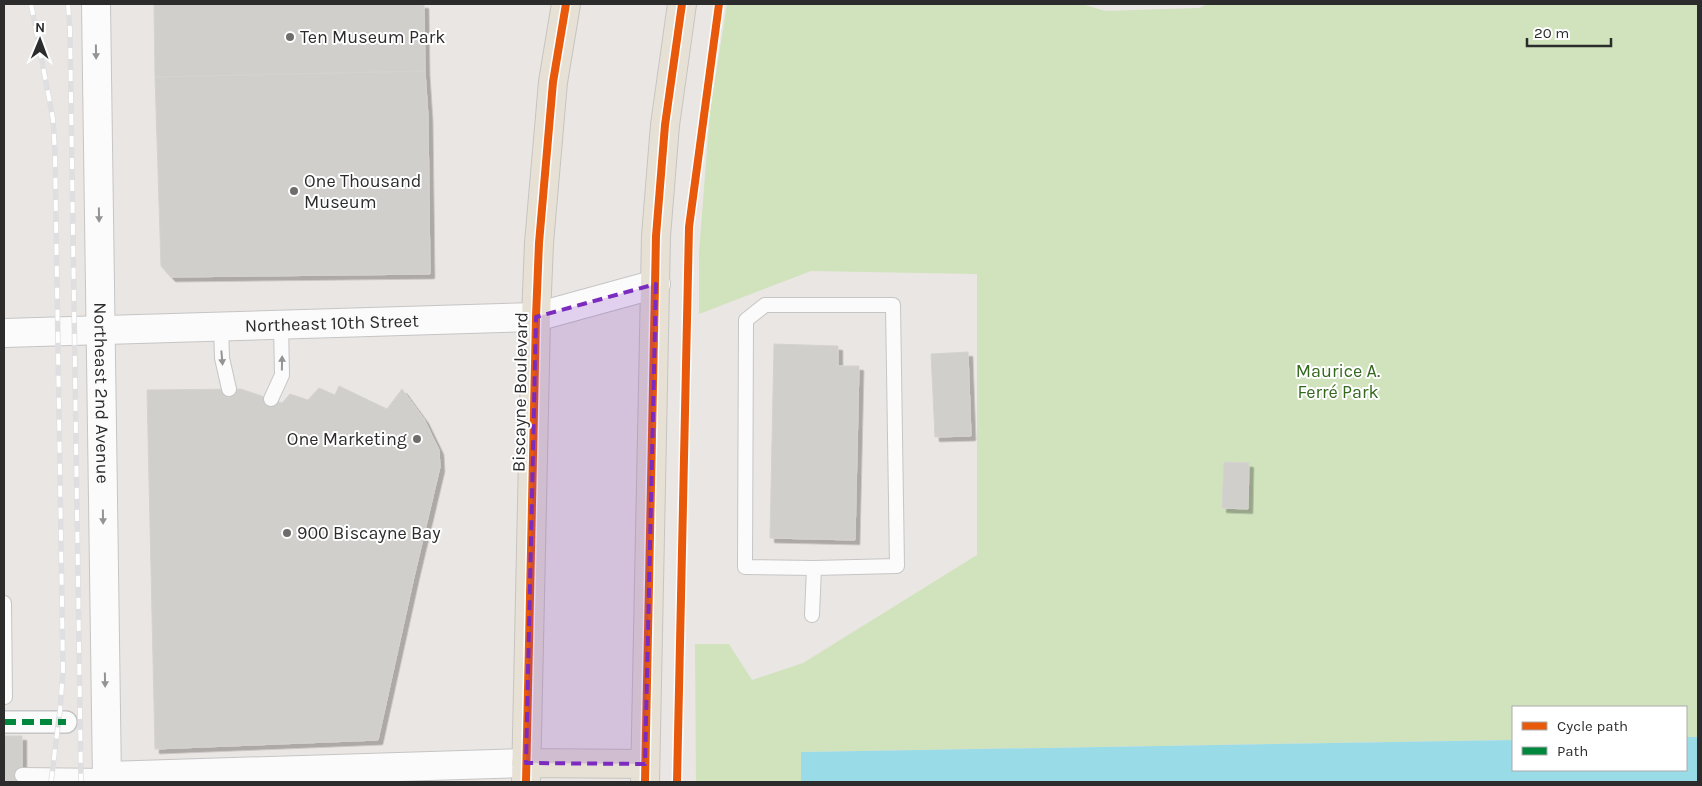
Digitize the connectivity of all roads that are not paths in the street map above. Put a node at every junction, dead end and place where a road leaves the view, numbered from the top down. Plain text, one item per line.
1 (96, 4) edge
2 (566, 4) edge
3 (682, 4) edge
4 (656, 284) junction
5 (536, 317) junction
6 (281, 324) junction
7 (221, 326) junction
8 (101, 330) junction
9 (4, 333) edge
10 (229, 389) dead end
11 (271, 399) dead end
12 (814, 568) junction
13 (4, 603) edge
14 (812, 615) dead end
15 (5, 697) dead end
16 (4, 722) edge
17 (66, 722) dead end
18 (526, 773) edge
19 (645, 773) edge
20 (22, 775) dead end
21 (107, 779) edge

1 -> 8 street, Northeast 2nd Avenue
2 - 5 main road, Biscayne Boulevard
3 - 4 main road
4 - 5 street, Northeast 10th Street
4 - 19 main road
5 - 6 street, Northeast 10th Street
5 - 18 main road, Biscayne Boulevard
6 - 7 street, Northeast 10th Street
11 -> 6 lane
7 - 8 street, Northeast 10th Street
7 -> 10 lane
8 - 9 street, Northeast 10th Street
8 -> 21 street, Northeast 2nd Avenue
12 - 12 lane
12 - 14 lane
13 - 15 lane
16 - 17 street
18 - 19 main road
18 - 21 street
20 - 21 lane

